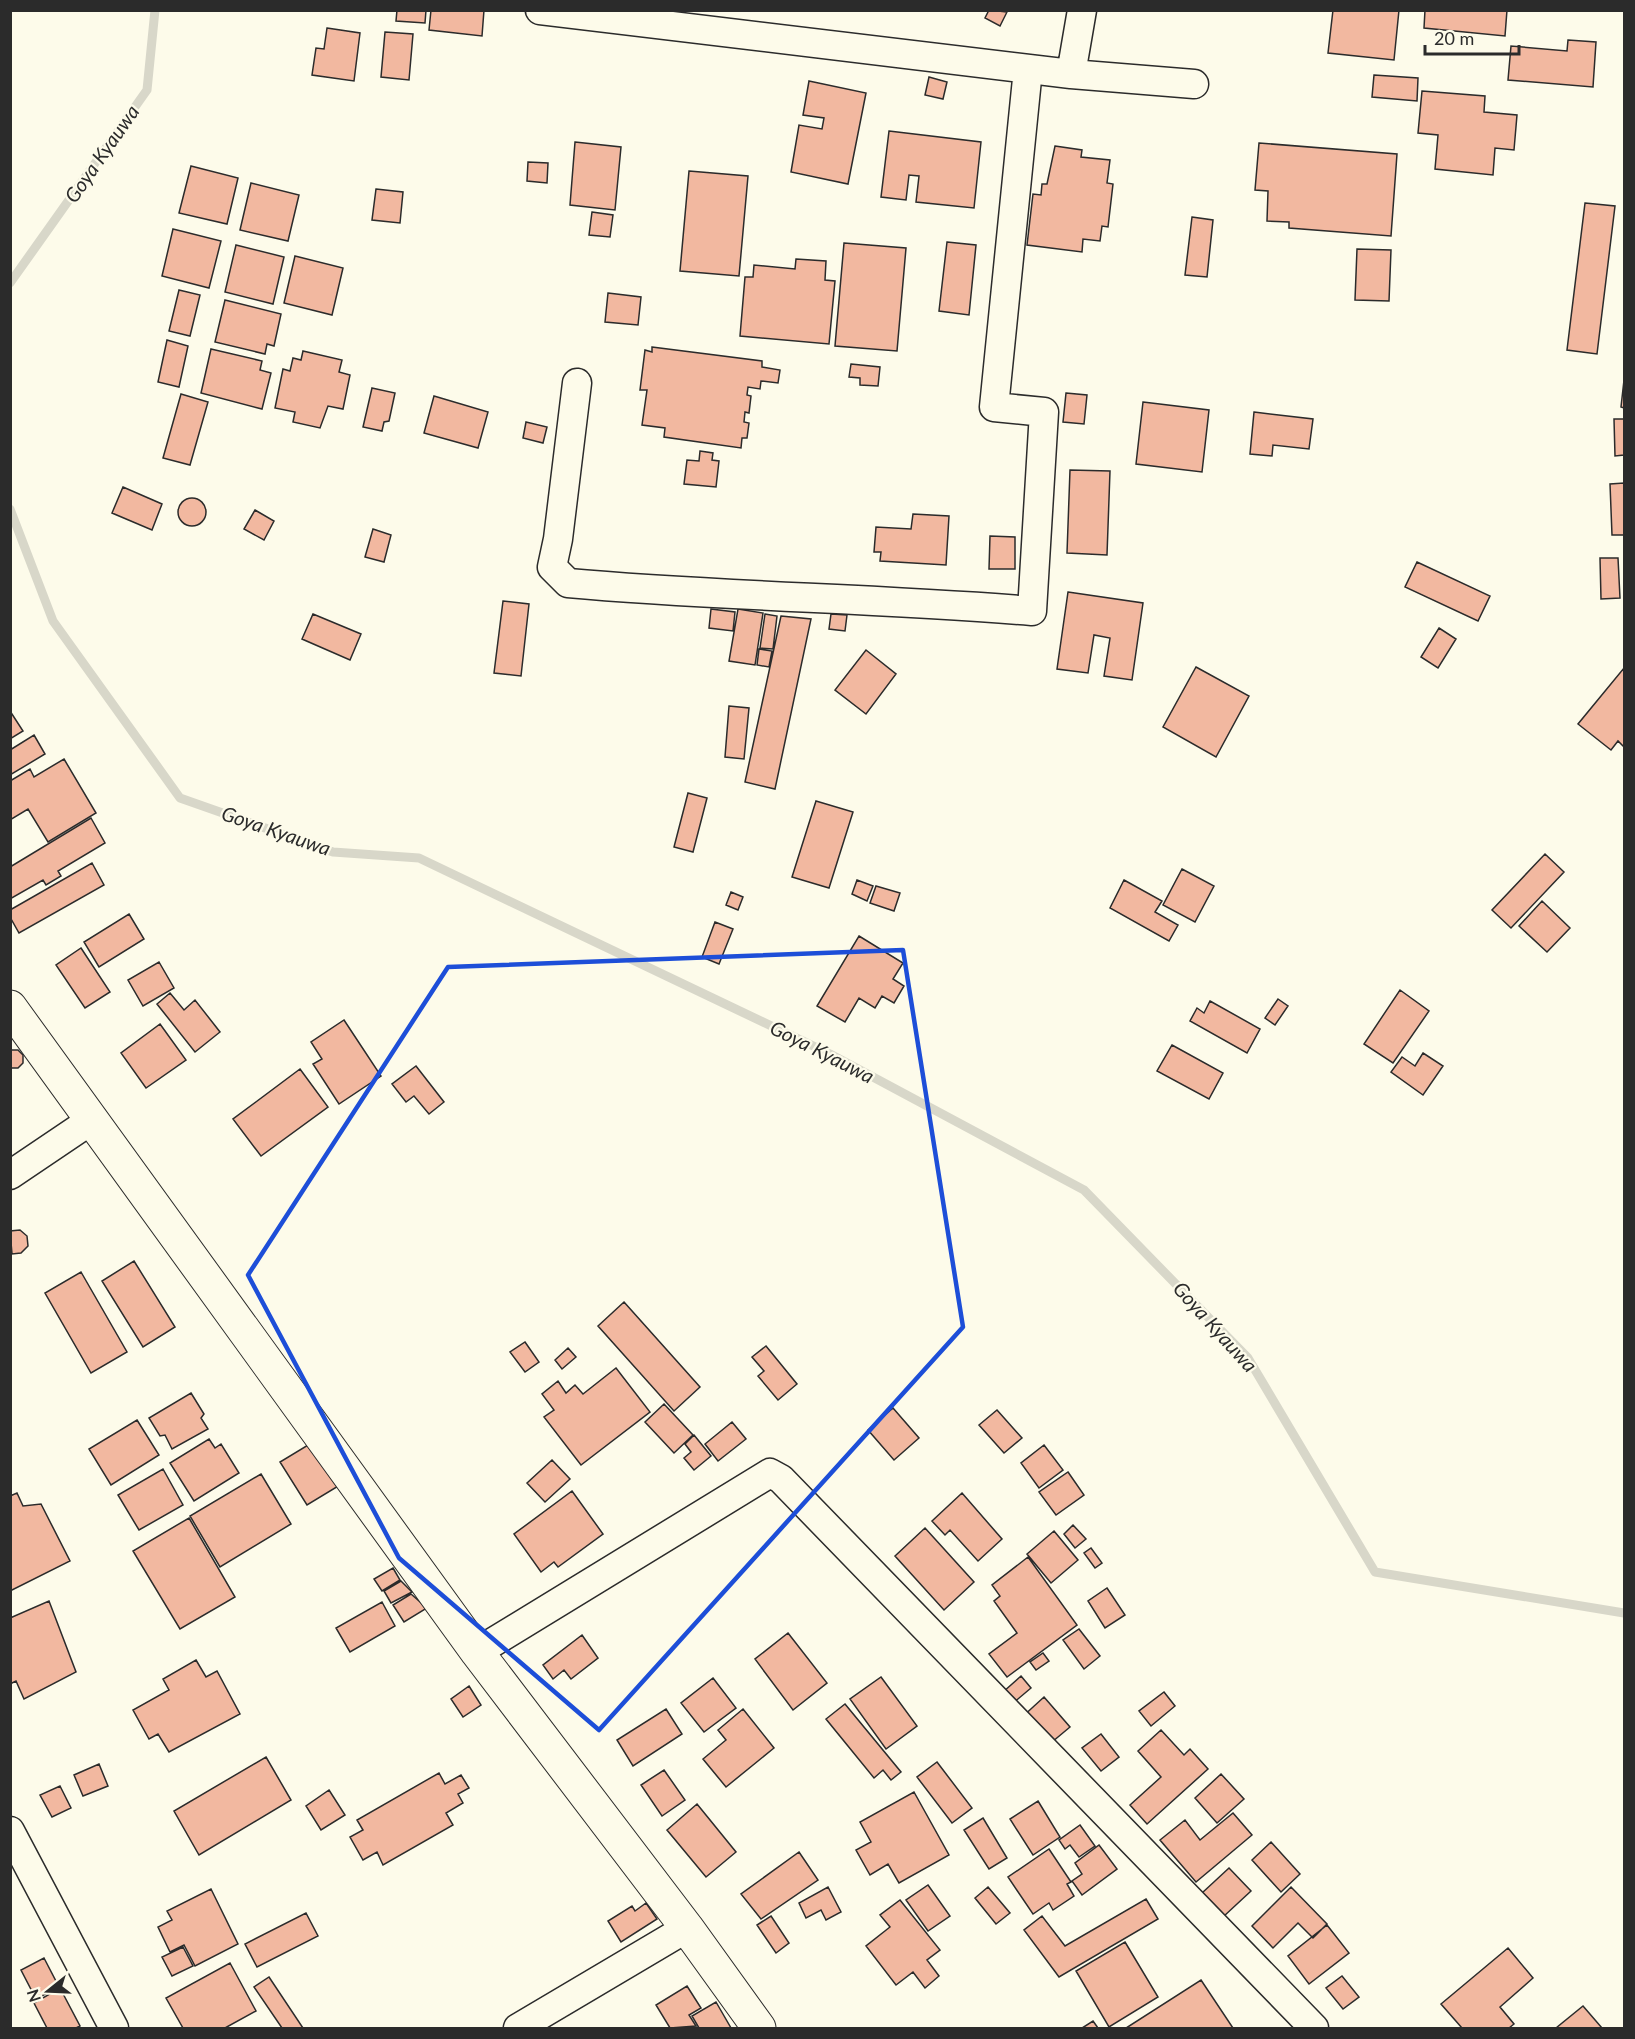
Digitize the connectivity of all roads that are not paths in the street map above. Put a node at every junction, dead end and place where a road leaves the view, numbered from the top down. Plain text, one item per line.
1 (540, 10) edge
2 (1082, 10) edge
3 (1028, 69) junction
4 (1071, 74) junction
5 (1194, 84) dead end
6 (577, 383) dead end
7 (10, 1007) edge
8 (93, 1119) junction
9 (10, 1175) edge
10 (477, 1652) junction
11 (10, 1831) edge
12 (687, 1928) junction
13 (114, 2028) edge
14 (518, 2028) edge
15 (759, 2028) edge
16 (1314, 2028) edge

1 - 3 street
2 - 4 street
3 - 4 street
3 - 6 street
4 - 5 street
7 - 8 street
8 - 9 street
8 - 10 street
10 - 12 street
10 - 16 street
11 - 13 street
12 - 14 street
12 - 15 street

